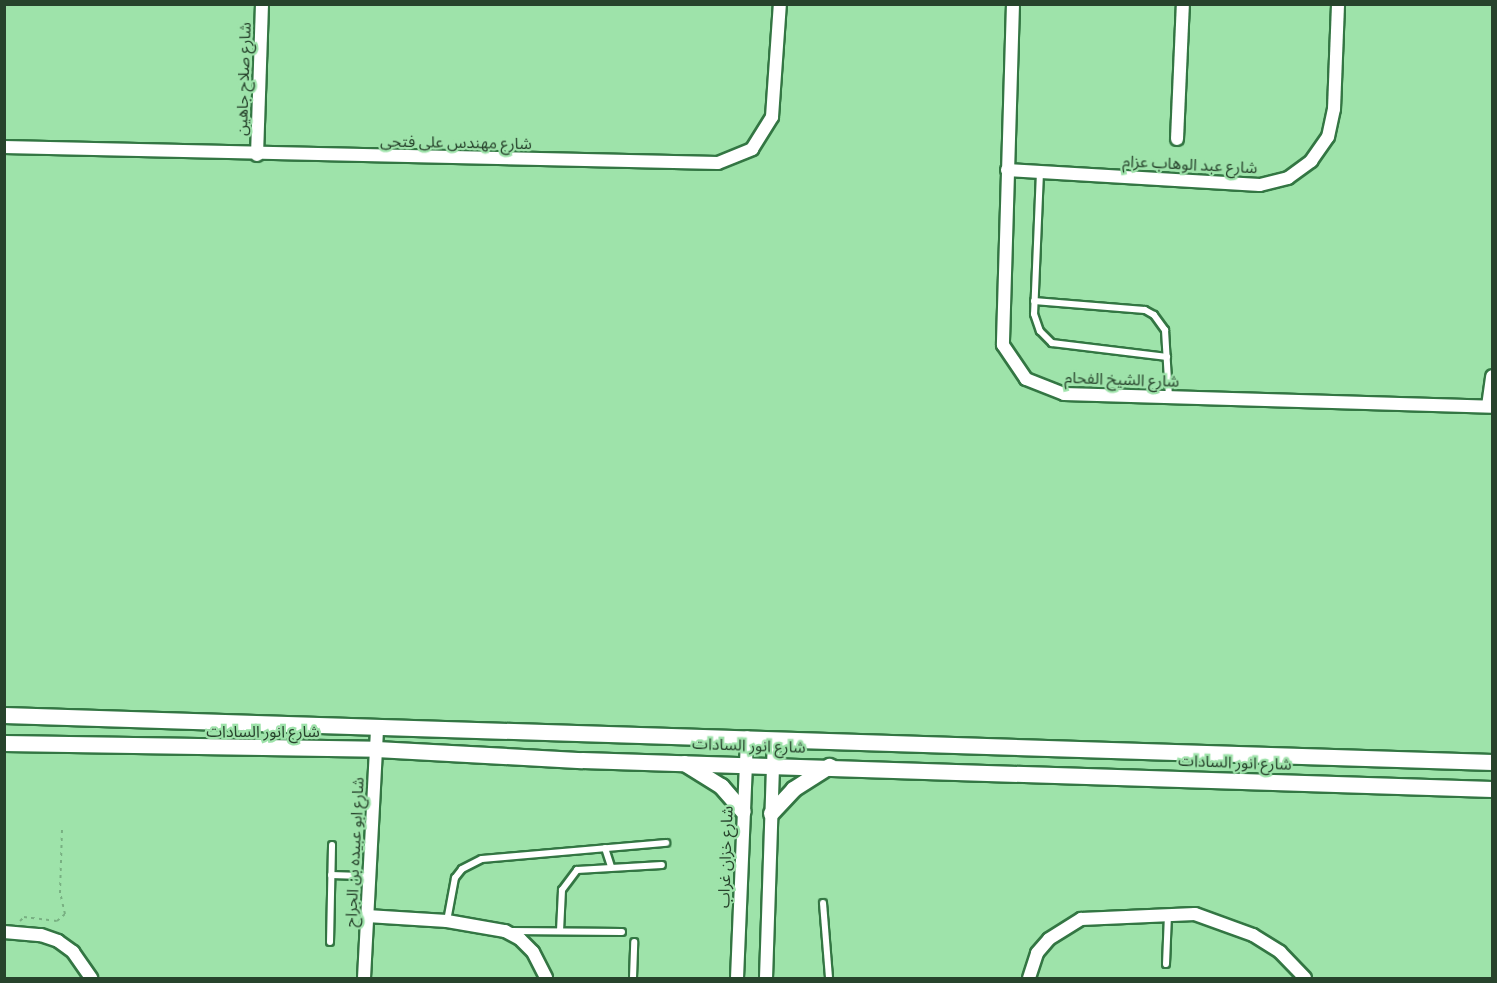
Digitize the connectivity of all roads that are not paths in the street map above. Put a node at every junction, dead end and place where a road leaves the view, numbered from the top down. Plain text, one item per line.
1 (262, 4) edge
2 (780, 4) edge
3 (1013, 4) edge
4 (1183, 4) edge
5 (1338, 4) edge
6 (1177, 139) dead end
7 (4, 147) edge
8 (257, 155) junction
9 (1007, 170) junction
10 (1040, 172) junction
11 (1034, 301) junction
12 (1167, 357) junction
13 (1492, 376) edge
14 (1169, 397) junction
15 (1490, 407) edge
16 (4, 715) edge
17 (377, 727) junction
18 (747, 738) junction
19 (774, 739) junction
20 (4, 743) edge
21 (376, 749) junction
22 (681, 761) junction
23 (1492, 762) edge
24 (746, 763) junction
25 (774, 764) junction
26 (829, 766) junction
27 (1492, 789) edge
28 (743, 811) junction
29 (771, 813) junction
30 (666, 843) dead end
31 (332, 845) dead end
32 (605, 848) junction
33 (662, 865) dead end
34 (611, 866) junction
35 (331, 875) junction
36 (370, 876) junction
37 (823, 903) dead end
38 (1168, 914) junction
39 (367, 916) junction
40 (447, 921) junction
41 (505, 931) junction
42 (560, 931) junction
43 (4, 932) edge
44 (622, 932) dead end
45 (330, 942) dead end
46 (634, 942) dead end
47 (1166, 964) dead end
48 (91, 978) edge
49 (364, 978) edge
50 (546, 978) edge
51 (633, 978) edge
52 (737, 978) edge
53 (766, 978) edge
54 (829, 978) edge
55 (1029, 978) edge
56 (1303, 978) edge

1 - 8 street, شارع صلاح جاهين
2 - 8 street, شارع مهندس على فتحى
3 - 9 street, شارع الشيخ الفحام
4 - 6 street
5 - 10 street, شارع عبد الوهاب عزام
7 - 8 street, شارع مهندس على فتحى
9 - 10 street, شارع عبد الوهاب عزام
9 - 14 street, شارع الشيخ الفحام
10 - 11 lane
11 - 12 lane
11 - 12 lane
12 - 14 lane
13 - 15 street
14 - 15 street, شارع الشيخ الفحام
16 - 17 street, شارع انور السادات
17 - 18 street, شارع انور السادات
17 - 21 street, شارع ابو عبيده بن الجراح
18 - 19 street, شارع انور السادات
18 - 24 street, شارع خزان غراب
19 - 23 street, شارع انور السادات
19 - 25 street
20 - 21 street, شارع انور السادات
21 - 22 street, شارع انور السادات
21 - 36 street, شارع ابو عبيده بن الجراح
22 - 24 street, شارع انور السادات
22 - 28 street
24 - 25 street, شارع انور السادات
24 - 28 street, شارع خزان غراب
25 - 26 street, شارع انور السادات
25 - 29 street
26 - 27 street, شارع انور السادات
26 - 29 street
28 - 52 street, شارع خزان غراب
29 - 53 street
30 - 32 lane
31 - 35 lane
32 - 34 lane
32 - 40 lane
33 - 34 lane
34 - 42 lane
35 - 36 lane
35 - 45 lane
36 - 39 street, شارع ابو عبيده بن الجراح
37 - 54 lane
38 - 47 lane
38 - 55 street
38 - 56 street
39 - 40 street
39 - 49 street, شارع ابو عبيده بن الجراح
40 - 41 street
41 - 42 lane
41 - 50 street
42 - 44 lane
43 - 48 street
46 - 51 lane

